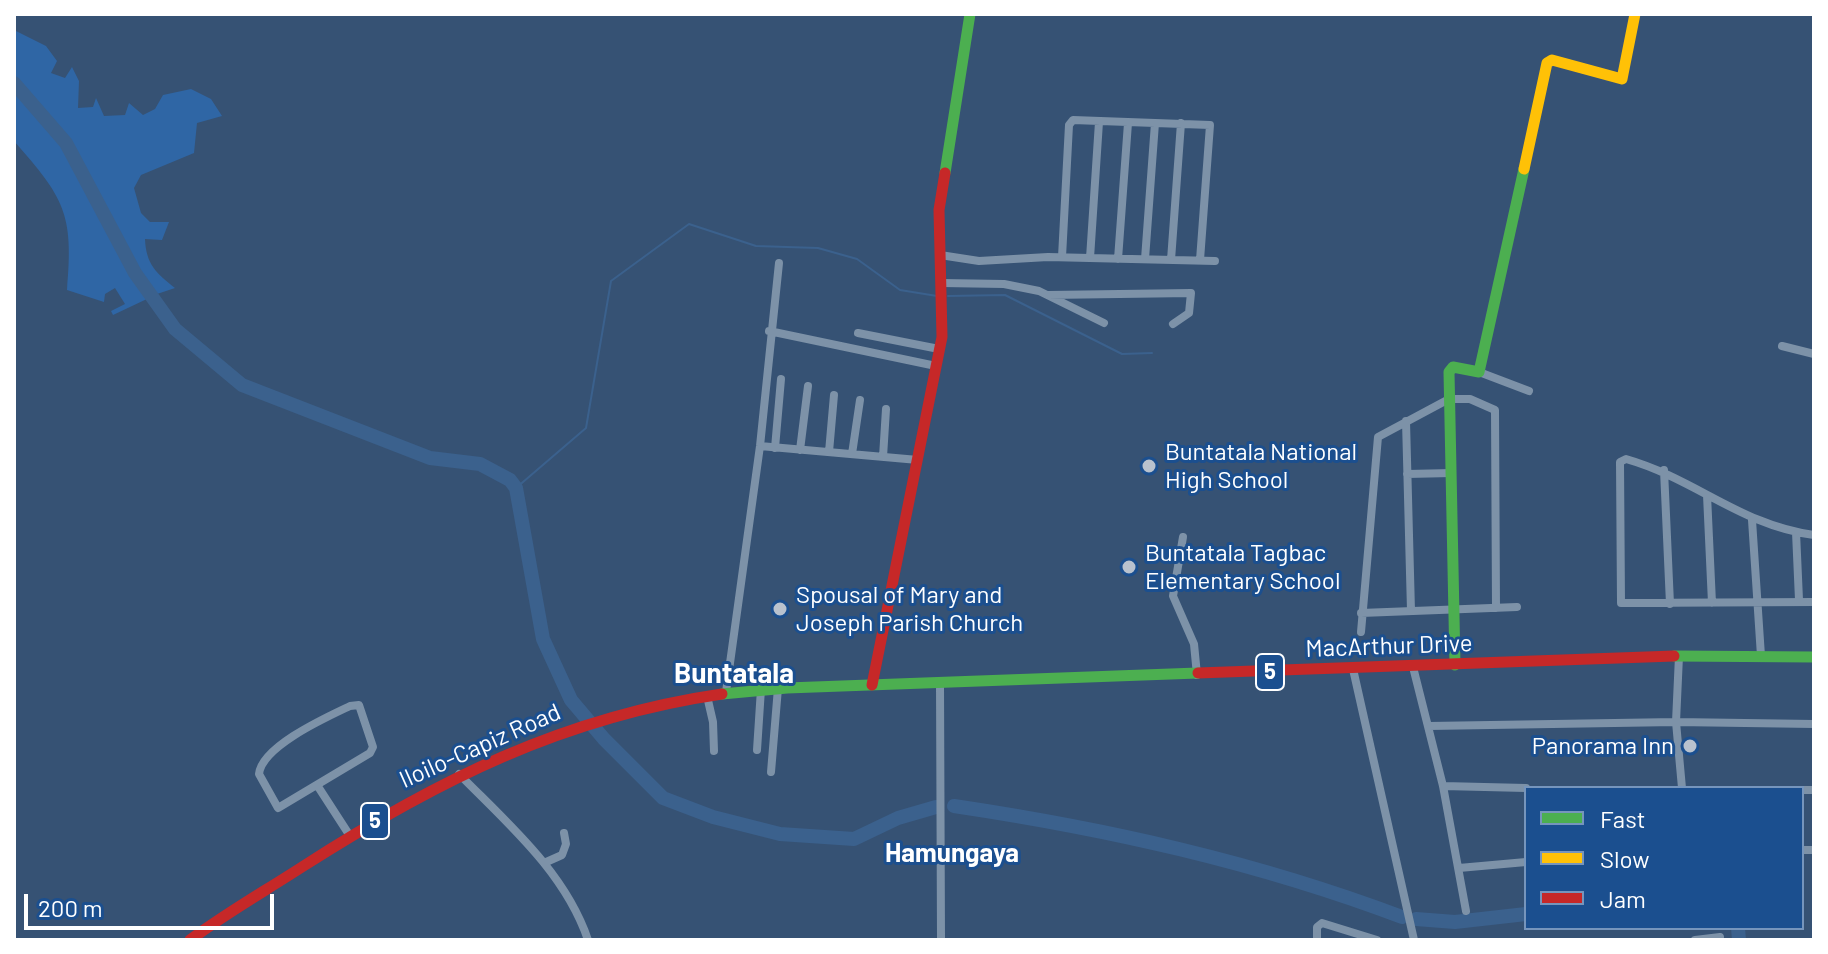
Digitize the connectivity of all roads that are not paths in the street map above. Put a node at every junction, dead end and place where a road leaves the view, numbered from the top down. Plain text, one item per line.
1 (970, 14) edge
2 (1635, 14) edge
3 (1099, 122) junction
4 (1128, 123) junction
5 (1155, 123) junction
6 (1181, 123) junction
7 (940, 255) junction
8 (1062, 257) junction
9 (1090, 258) junction
10 (1118, 259) junction
11 (1145, 259) junction
12 (1171, 260) junction
13 (1200, 260) junction
14 (1215, 261) dead end
15 (779, 263) dead end
16 (942, 286) junction
17 (1048, 295) junction
18 (1104, 323) dead end
19 (1173, 324) dead end
20 (769, 331) junction
21 (858, 333) dead end
22 (1782, 346) dead end
23 (939, 349) junction
24 (1814, 354) edge
25 (936, 366) junction
26 (1479, 372) junction
27 (781, 379) dead end
28 (808, 386) dead end
29 (1529, 391) dead end
30 (834, 395) dead end
31 (1449, 399) junction
32 (860, 400) dead end
33 (886, 409) dead end
34 (1406, 421) junction
35 (760, 446) junction
36 (775, 448) junction
37 (800, 450) junction
38 (829, 452) junction
39 (852, 454) junction
40 (883, 457) junction
41 (918, 460) junction
42 (1664, 470) junction
43 (1452, 473) junction
44 (1407, 474) junction
45 (1707, 495) junction
46 (1752, 520) junction
47 (1796, 532) junction
48 (1814, 535) edge
49 (1183, 537) dead end
50 (1756, 600) junction
51 (1799, 600) junction
52 (1814, 602) edge
53 (1712, 603) junction
54 (1670, 604) junction
55 (1517, 607) dead end
56 (1496, 608) junction
57 (1455, 610) junction
58 (1411, 611) junction
59 (1361, 613) junction
60 (1361, 632) dead end
61 (1679, 656) junction
62 (1761, 656) junction
63 (1814, 657) edge
64 (1455, 665) junction
65 (1413, 667) junction
66 (1353, 669) junction
67 (1197, 676) junction
68 (940, 684) junction
69 (872, 685) junction
70 (778, 688) junction
71 (761, 689) junction
72 (726, 692) junction
73 (707, 696) junction
74 (1676, 722) junction
75 (1814, 724) edge
76 (1429, 726) junction
77 (757, 750) dead end
78 (714, 751) dead end
79 (771, 772) dead end
80 (459, 774) junction
81 (317, 785) junction
82 (1443, 786) junction
83 (1682, 786) edge
84 (1524, 788) edge
85 (564, 833) dead end
86 (350, 836) junction
87 (1524, 862) edge
88 (544, 863) junction
89 (1459, 868) junction
90 (1466, 911) dead end
91 (1720, 937) dead end
92 (190, 940) edge
93 (588, 940) edge
94 (941, 940) edge
95 (1317, 940) edge
96 (1377, 940) edge
97 (1414, 940) edge
98 (1695, 940) edge

1 - 7 main road
2 - 26 main road
3 - 4 street
3 - 8 street
3 - 9 street
4 - 5 street
4 - 10 street
5 - 6 street
5 - 11 street
6 - 12 street
6 - 13 street
7 - 8 street
7 - 16 main road
8 - 9 street
9 - 10 street
10 - 11 street
11 - 12 street
12 - 13 street
13 - 14 street
15 - 20 street
16 - 17 street
16 - 23 main road
17 - 18 street
17 - 19 street
20 - 25 street
20 - 35 street
21 - 23 street
22 - 24 street
23 - 25 main road
25 - 41 main road
26 - 29 street
26 - 31 main road
27 - 36 street
28 - 37 street
30 - 38 street
31 - 34 street
31 - 43 main road
31 - 56 street
32 - 39 street
33 - 40 street
34 - 44 street
34 - 59 street
35 - 36 street
35 - 72 street
36 - 37 street
37 - 38 street
38 - 39 street
39 - 40 street
40 - 41 street
41 - 69 main road
42 - 45 street
42 - 54 street
42 - 54 street
43 - 44 street
43 - 57 main road
44 - 58 street
45 - 46 street
45 - 53 street
46 - 47 street
46 - 50 street
47 - 48 street
47 - 51 street
49 - 67 street
50 - 51 street
50 - 53 street
50 - 62 street
51 - 52 street
53 - 54 street
55 - 56 street
56 - 57 street
57 - 58 street
57 - 64 main road
58 - 59 street
59 - 60 street
61 - 62 main road, MacArthur Drive / 5
61 - 64 main road, MacArthur Drive / 5
61 - 74 street
62 - 63 main road, MacArthur Drive / 5
64 - 65 main road, MacArthur Drive / 5
65 - 66 main road, MacArthur Drive / 5
65 - 76 street
66 - 67 main road, MacArthur Drive / 5
66 - 97 street
67 - 68 main road, MacArthur Drive / 5
68 - 69 main road, MacArthur Drive / 5
68 - 94 street
69 - 70 main road, MacArthur Drive / 5
70 - 71 main road, MacArthur Drive / 5
70 - 79 street
71 - 72 main road, MacArthur Drive / 5
71 - 77 street
72 - 73 main road, Iloilo-Capiz Road / 5
73 - 78 street
73 - 80 main road, Iloilo-Capiz Road / 5
74 - 75 street
74 - 76 street
74 - 83 street
76 - 82 street
80 - 86 main road, Iloilo-Capiz Road / 5
80 - 88 street
81 - 81 street
81 - 86 street
82 - 84 street
82 - 89 street
85 - 88 street
86 - 92 main road, Iloilo-Capiz Road / 5
87 - 89 street
88 - 93 street
89 - 90 street
91 - 98 street
95 - 96 street

